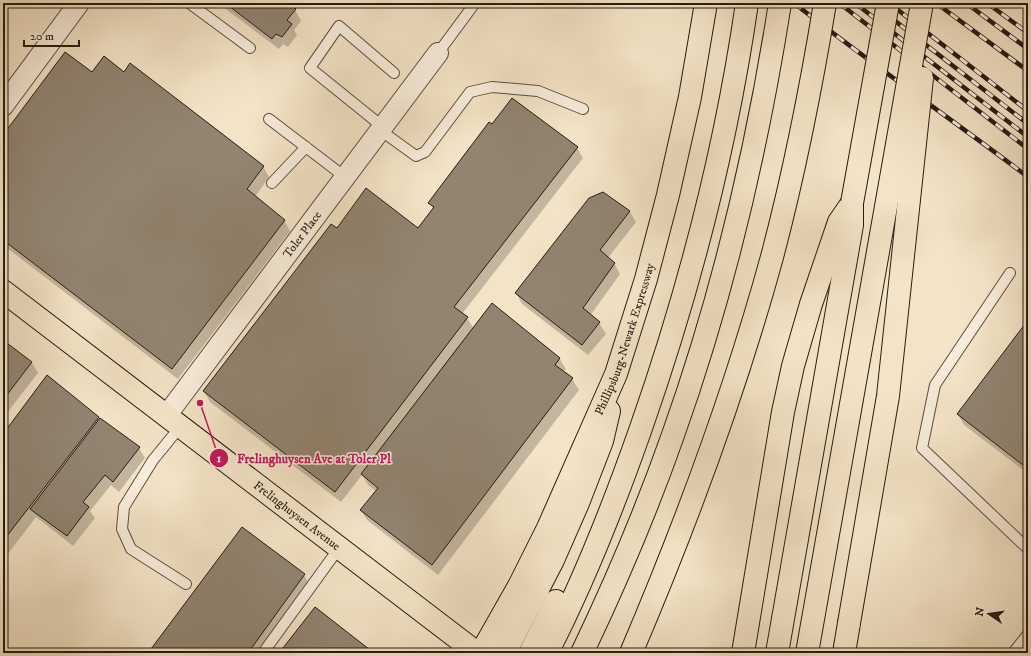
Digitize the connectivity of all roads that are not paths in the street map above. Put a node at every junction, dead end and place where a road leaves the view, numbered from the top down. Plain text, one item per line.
1 (79, 3) edge
2 (189, 3) edge
3 (475, 3) edge
4 (706, 3) edge
5 (747, 3) edge
6 (780, 3) edge
7 (824, 3) edge
8 (888, 3) edge
9 (922, 3) edge
10 (930, 3) edge
11 (250, 48) dead end
12 (438, 53) joint
13 (394, 73) dead end
14 (5, 99) edge
15 (582, 109) dead end
16 (269, 119) dead end
17 (381, 128) junction
18 (306, 147) junction
19 (345, 177) junction
20 (272, 183) dead end
21 (852, 203) junction
22 (1010, 273) dead end
23 (3, 291) edge
24 (616, 374) junction
25 (173, 421) junction
26 (630, 460) junction
27 (338, 548) junction
28 (1028, 549) edge
29 (186, 584) dead end
30 (1028, 634) edge
31 (263, 653) edge
32 (477, 653) edge
33 (481, 653) edge
34 (505, 653) edge
35 (530, 653) edge
36 (547, 653) edge
37 (582, 653) edge
38 (632, 653) edge
39 (743, 653) edge
40 (777, 653) edge
41 (807, 653) edge
42 (844, 653) edge
43 (1013, 653) edge

1 - 14 street
2 - 11 lane
3 - 12 lane
4 - 24 main road, Phillipsburg-Newark Expressway
5 - 26 main road
6 - 37 main road
7 - 38 main road, bridge
8 - 21 main road, bridge
9 - 41 main road, bridge
10 - 42 main road, bridge
12 - 17 street, Toler Place
13 - 17 lane
15 - 17 lane
16 - 18 lane
17 - 19 street, Toler Place
18 - 19 lane
18 - 20 lane
19 - 25 street, Toler Place
21 - 39 main road
21 - 40 main road
22 - 28 lane
23 - 25 main road, Frelinghuysen Avenue
24 - 33 main road, Phillipsburg-Newark Expressway
24 - 34 main road
25 - 27 main road, Frelinghuysen Avenue
25 - 29 lane
26 - 35 main road
26 - 36 main road
27 - 31 lane
27 - 32 main road, Frelinghuysen Avenue
30 - 43 lane

